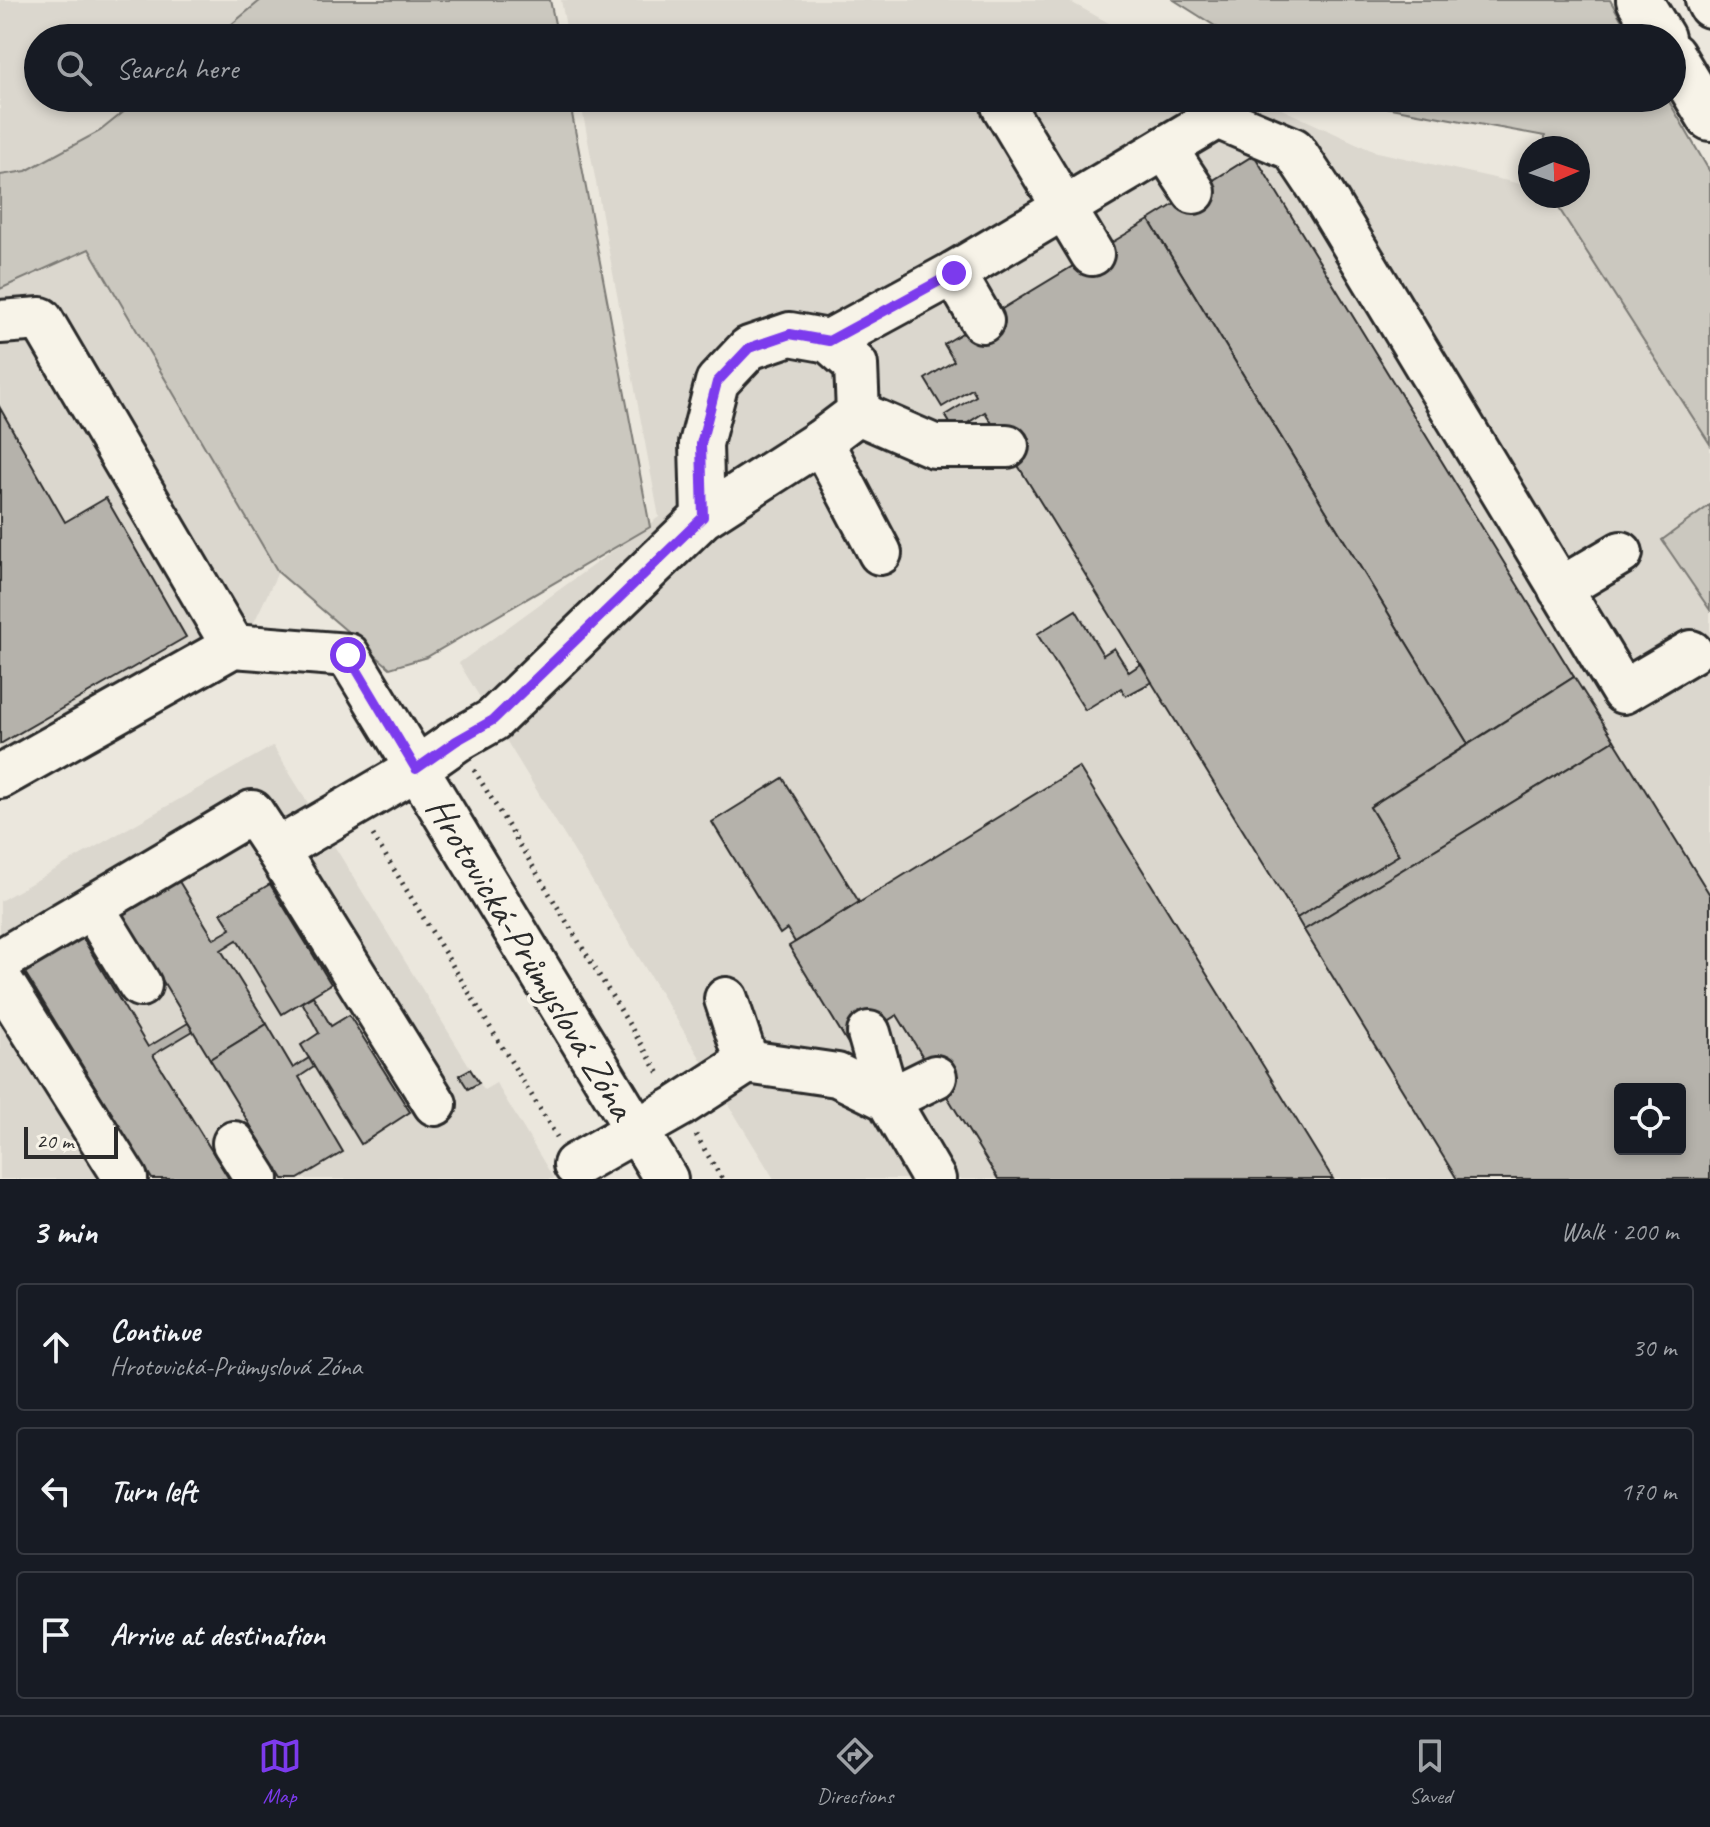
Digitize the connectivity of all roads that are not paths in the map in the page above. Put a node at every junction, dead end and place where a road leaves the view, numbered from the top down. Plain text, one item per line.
1 (1639, 0) edge
2 (1707, 0) edge
3 (1710, 6) edge
4 (1654, 24) edge
5 (1686, 78) edge
6 (1006, 112) edge
7 (1710, 118) edge
8 (1165, 148) junction
9 (1194, 192) dead end
10 (1063, 209) junction
11 (1092, 254) dead end
12 (954, 273) junction
13 (982, 321) dead end
14 (0, 322) edge
15 (829, 341) junction
16 (858, 413) junction
17 (821, 441) junction
18 (1007, 446) dead end
19 (703, 517) junction
20 (880, 553) dead end
21 (1621, 553) dead end
22 (1560, 589) junction
23 (233, 646) junction
24 (1691, 652) dead end
25 (416, 769) junction
26 (0, 777) edge
27 (277, 850) junction
28 (92, 907) junction
29 (0, 961) edge
30 (0, 979) edge
31 (140, 985) dead end
32 (726, 999) dead end
33 (869, 1033) dead end
34 (747, 1062) junction
35 (935, 1077) dead end
36 (888, 1100) junction
37 (435, 1104) dead end
38 (635, 1130) junction
39 (234, 1143) dead end
40 (575, 1165) road end
41 (126, 1179) edge
42 (257, 1179) edge
43 (666, 1179) edge
44 (934, 1179) edge

1 - 4 main road
2 - 3 street
5 - 7 main road
6 - 10 street
8 - 9 street
8 - 10 street
8 - 22 street
10 - 11 street
10 - 12 street
12 - 13 street
12 - 15 street
14 - 23 street
15 - 16 street
15 - 19 street
16 - 17 street
16 - 18 street
17 - 19 street
17 - 20 street
19 - 25 street
21 - 22 street
22 - 24 street
23 - 25 street, Hrotovická-Průmyslová Zóna
23 - 26 street
25 - 27 street
25 - 38 street, Hrotovická-Průmyslová Zóna
27 - 28 street
27 - 37 street
28 - 29 street
28 - 31 street
30 - 41 street
32 - 34 street
33 - 36 street
34 - 36 street
34 - 38 street
35 - 36 street
36 - 44 street
38 - 40 street
38 - 43 street, Hrotovická-Průmyslová Zóna
39 - 42 street

